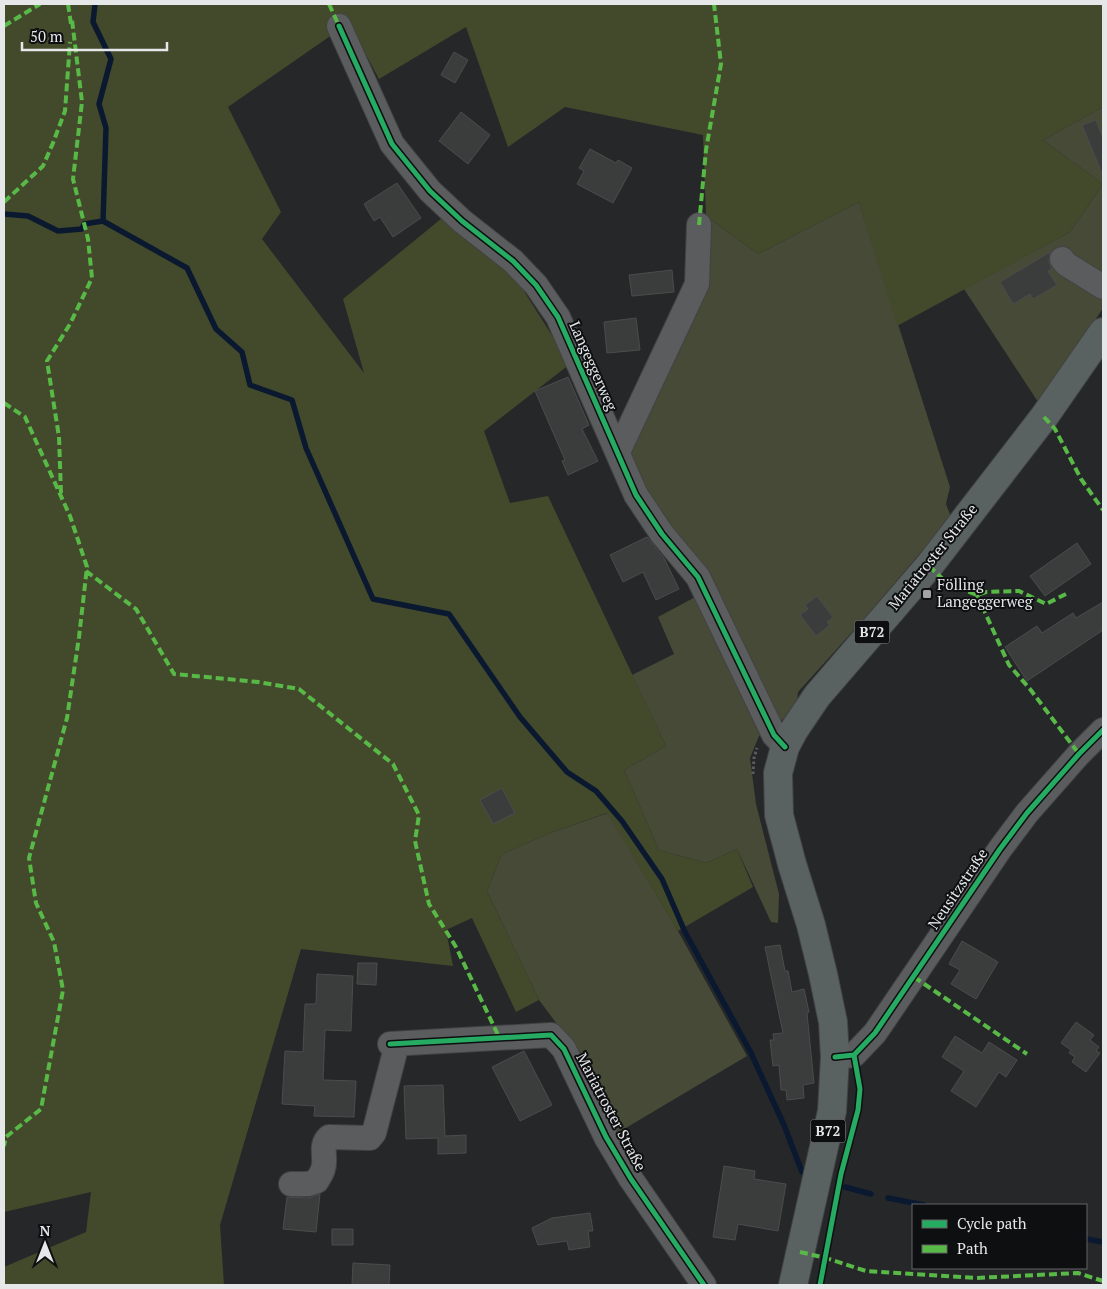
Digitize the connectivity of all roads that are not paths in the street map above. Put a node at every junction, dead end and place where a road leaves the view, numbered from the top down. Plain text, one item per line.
1 (339, 26) dead end
2 (699, 225) dead end
3 (1062, 259) dead end
4 (1103, 286) edge
5 (1103, 332) edge
6 (618, 452) junction
7 (1103, 730) edge
8 (785, 747) junction
9 (835, 1057) junction
10 (292, 1184) dead end
11 (704, 1285) edge
12 (793, 1285) edge

1 - 6 street, Langeggerweg
2 - 6 street, Langeggerweg
3 - 4 street
5 - 8 main road, Mariatroster Straße / B72
6 - 8 street, Langeggerweg
7 - 9 street, Neusitzstraße
8 - 9 main road, Mariatroster Straße / B72
9 - 12 main road, Mariatroster Straße / B72
10 - 11 street, Mariatroster Straße

